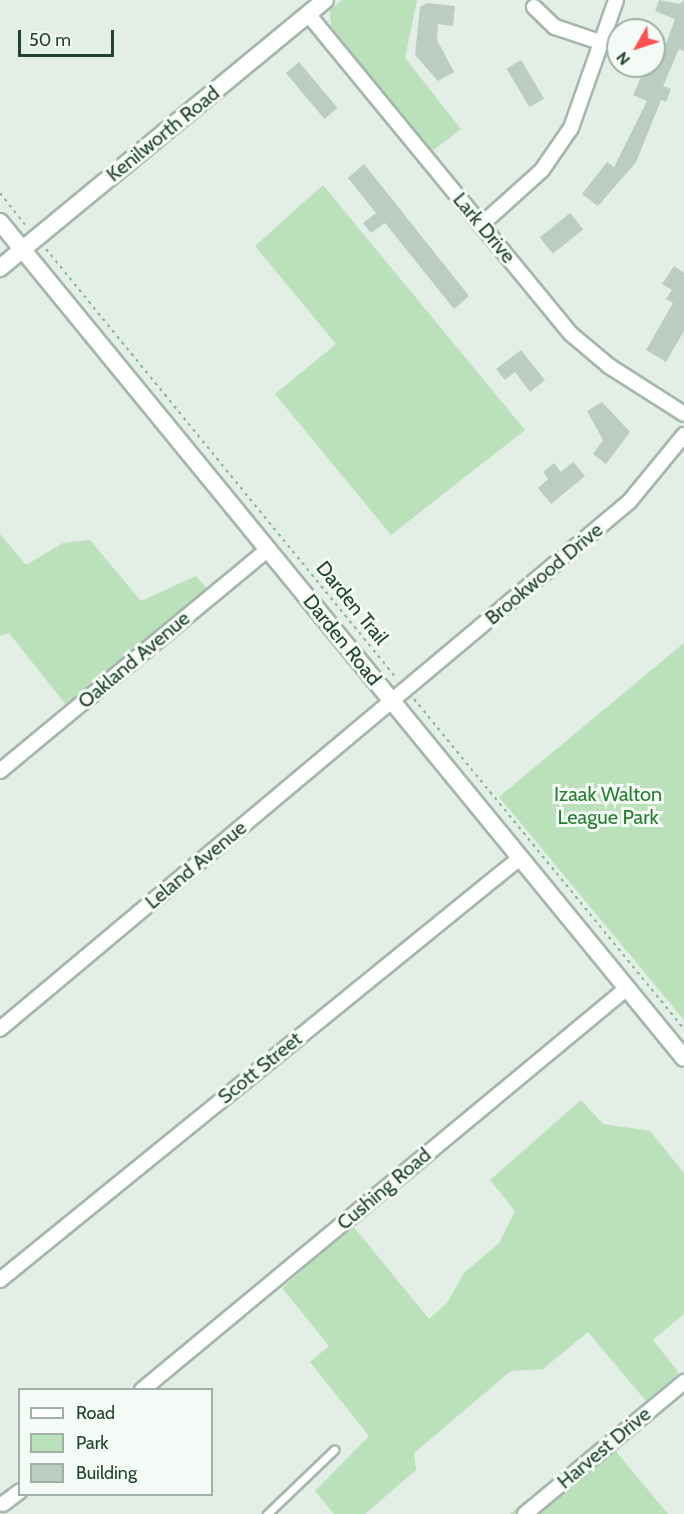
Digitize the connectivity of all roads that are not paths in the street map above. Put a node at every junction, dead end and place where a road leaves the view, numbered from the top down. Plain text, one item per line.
1 (325, 0) edge
2 (616, 0) edge
3 (534, 7) dead end
4 (308, 14) junction
5 (603, 43) junction
6 (0, 222) edge
7 (481, 225) junction
8 (23, 250) junction
9 (0, 268) edge
10 (684, 414) edge
11 (684, 435) edge
12 (268, 549) junction
13 (393, 702) junction
14 (0, 771) edge
15 (521, 857) junction
16 (627, 988) junction
17 (0, 1029) edge
18 (684, 1058) edge
19 (0, 1280) edge
20 (684, 1382) edge
21 (143, 1388) edge
22 (334, 1450) dead end
23 (18, 1493) edge
24 (3, 1504) dead end
25 (267, 1514) edge
26 (525, 1514) edge

1 - 4 street, Kenilworth Road
2 - 5 street
3 - 5 street
4 - 7 street, Lark Drive
4 - 8 street, Kenilworth Road
5 - 7 street
6 - 8 street, Darden Road
7 - 10 street, Lark Drive
8 - 9 street, Kenilworth Road
8 - 12 street, Darden Road
11 - 13 street, Brookwood Drive
12 - 13 street, Darden Road
12 - 14 street, Oakland Avenue
13 - 15 street, Darden Road
13 - 17 street, Leland Avenue
15 - 16 street, Darden Road
15 - 19 street, Scott Street
16 - 18 street, Darden Road
16 - 21 street, Cushing Road
20 - 26 street, Harvest Drive
22 - 25 lane
23 - 24 street

